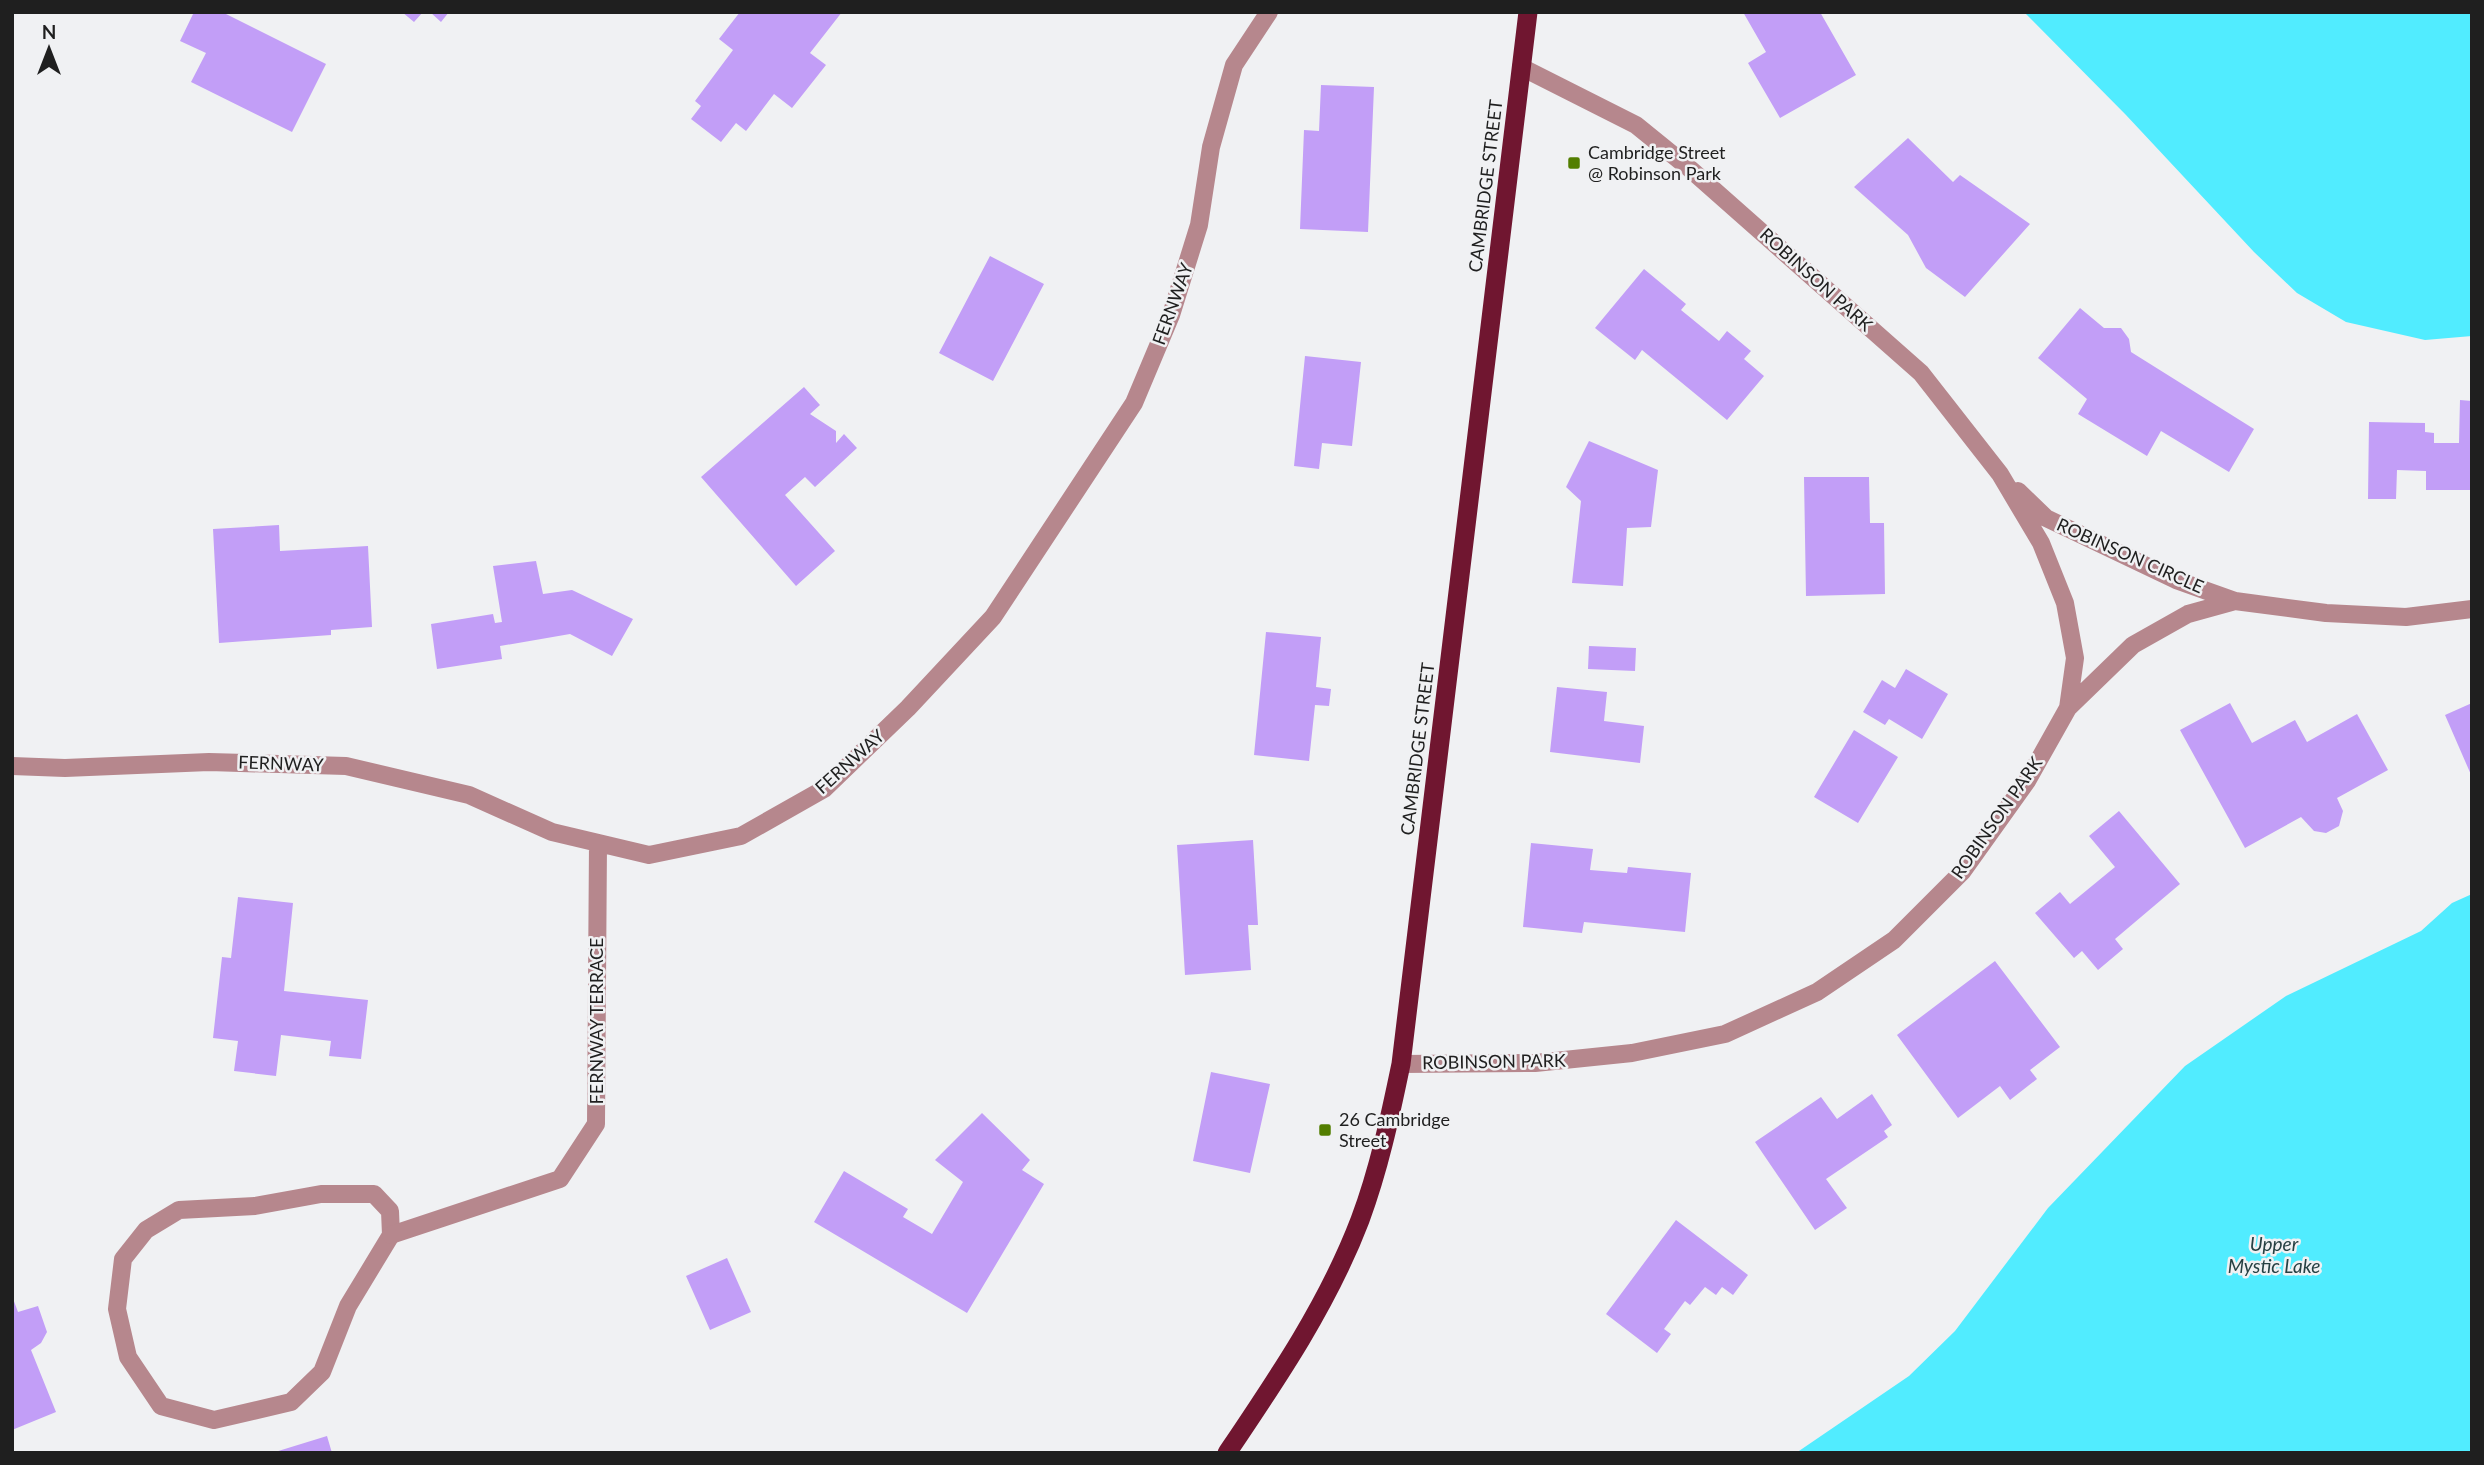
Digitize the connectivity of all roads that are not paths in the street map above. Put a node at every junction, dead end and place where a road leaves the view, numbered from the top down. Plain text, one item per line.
1 (1269, 12) edge
2 (1528, 12) edge
3 (1521, 67) junction
4 (2000, 474) junction
5 (2235, 601) junction
6 (2472, 609) edge
7 (2068, 708) junction
8 (12, 766) edge
9 (598, 843) junction
10 (1401, 1064) junction
11 (391, 1235) junction
12 (1227, 1453) edge

1 - 9 street, FERNWAY
2 - 3 highway, CAMBRIDGE STREET
3 - 4 street, ROBINSON PARK
3 - 10 highway, CAMBRIDGE STREET
4 - 5 street, ROBINSON CIRCLE
4 - 7 street, ROBINSON PARK
5 - 6 street, ROBINSON CIRCLE
5 - 7 street, ROBINSON CIRCLE
7 - 10 street, ROBINSON PARK
8 - 9 street, FERNWAY
9 - 11 street, FERNWAY TERRACE
10 - 12 highway, CAMBRIDGE STREET
11 - 11 street

